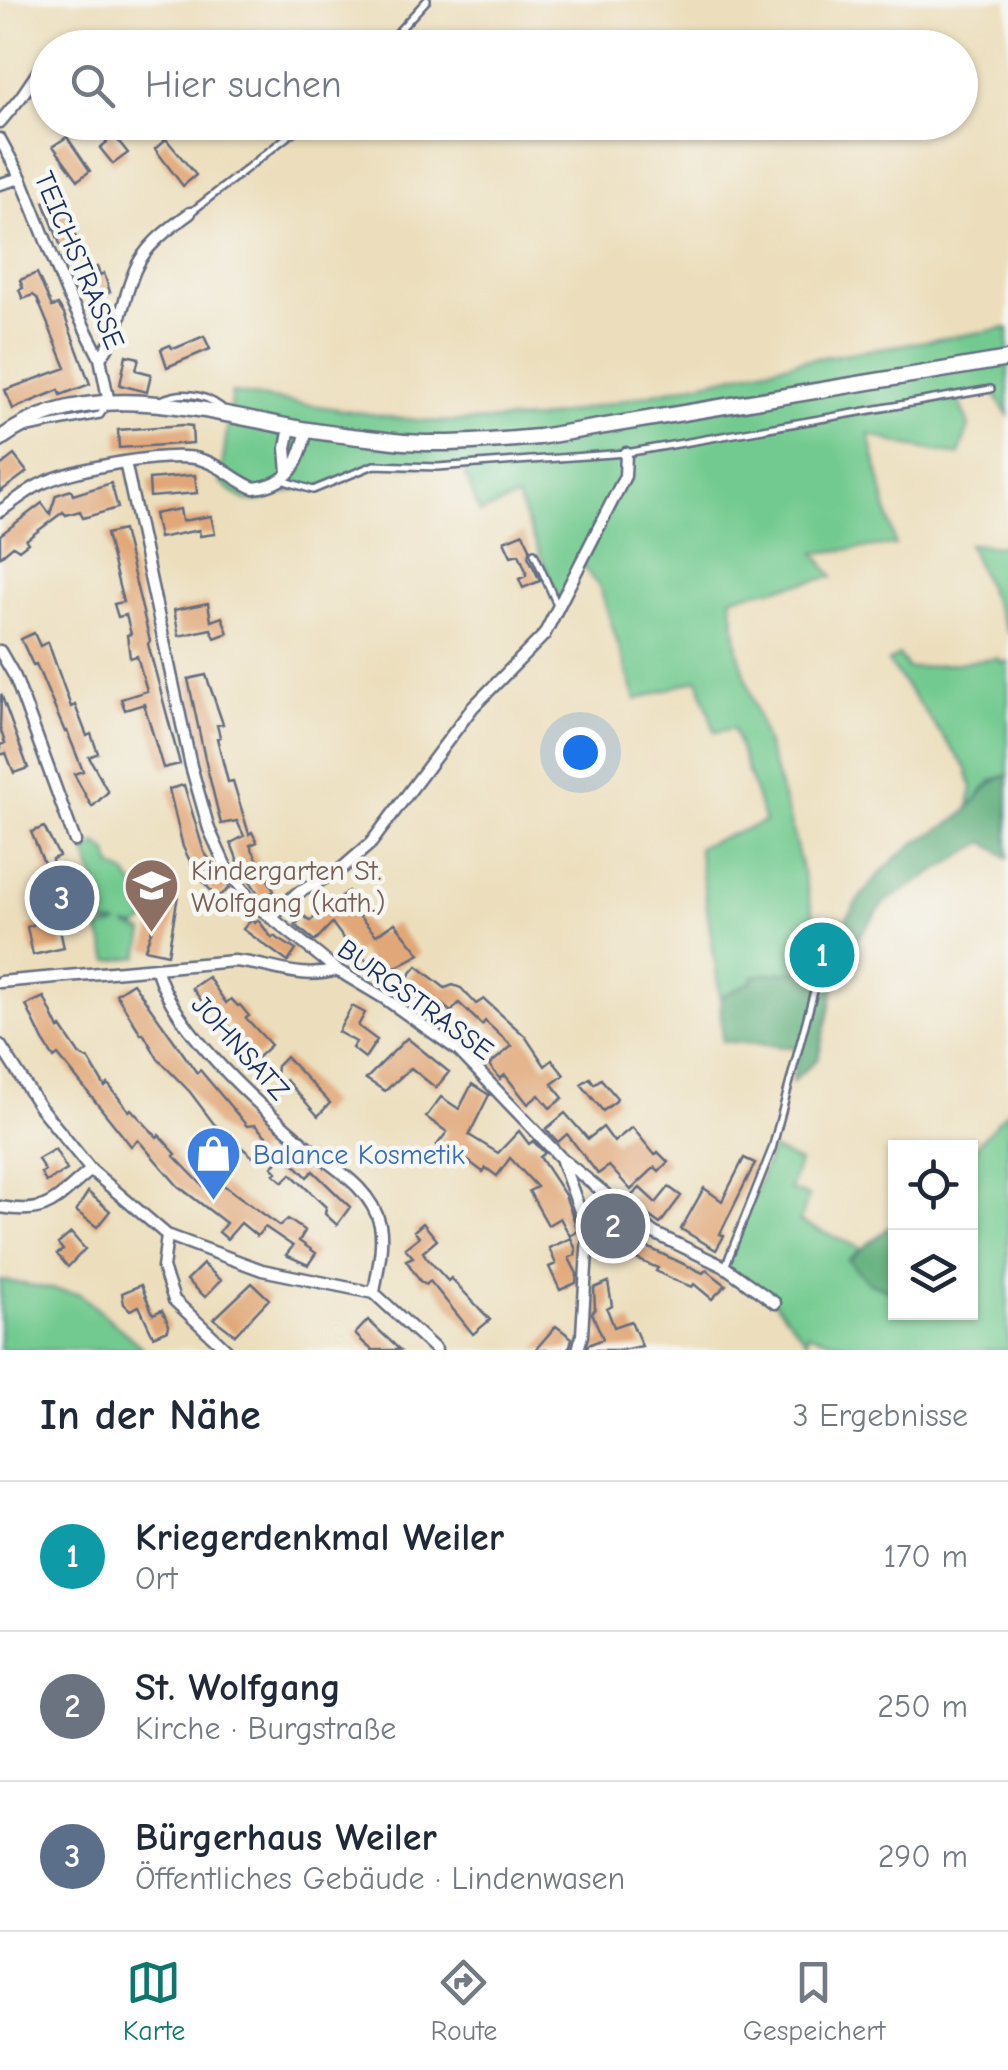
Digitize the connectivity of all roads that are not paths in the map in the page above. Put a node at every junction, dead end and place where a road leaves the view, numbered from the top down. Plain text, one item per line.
1 (427, 0) edge
2 (399, 30) edge
3 (30, 84) edge
4 (0, 122) edge
5 (0, 139) edge
6 (283, 140) edge
7 (22, 178) junction
8 (0, 184) edge
9 (190, 212) joint
10 (100, 358) junction
11 (1008, 359) edge
12 (991, 389) dead end
13 (109, 403) junction
14 (290, 427) junction
15 (307, 430) junction
16 (3, 431) edge
17 (626, 453) junction
18 (124, 462) junction
19 (285, 476) junction
20 (0, 511) edge
21 (534, 553) dead end
22 (559, 609) junction
23 (0, 651) edge
24 (75, 841) dead end
25 (271, 918) junction
26 (157, 970) junction
27 (337, 970) junction
28 (818, 976) dead end
29 (0, 982) edge
30 (0, 1045) edge
31 (562, 1159) junction
32 (91, 1170) junction
33 (0, 1208) edge
34 (167, 1234) junction
35 (725, 1266) junction
36 (374, 1294) junction
37 (775, 1303) dead end
38 (226, 1350) edge
39 (436, 1350) edge
40 (578, 1350) edge

1 - 2 lane
3 - 4 street
5 - 7 street, TEICHSTRASSE
6 - 9 lane
7 - 8 street
7 - 10 street, TEICHSTRASSE
9 - 10 street
10 - 13 street, TEICHSTRASSE
11 - 15 main road
12 - 17 lane
13 - 14 main road
13 - 16 main road
14 - 15 main road
14 - 19 street
15 - 19 street
17 - 19 lane
17 - 22 street
18 - 19 street
18 - 20 street
18 - 25 street, BURGSTRASSE
21 - 22 lane
22 - 25 street
23 - 24 street
25 - 27 street, BURGSTRASSE
26 - 27 street
26 - 29 street
26 - 36 street, JOHNSATZ
27 - 31 street, BURGSTRASSE
28 - 35 lane
30 - 32 street
31 - 35 street, BURGSTRASSE
31 - 40 street
32 - 33 street
32 - 34 street
34 - 36 street
34 - 38 street
35 - 37 street, BURGSTRASSE
36 - 39 street

